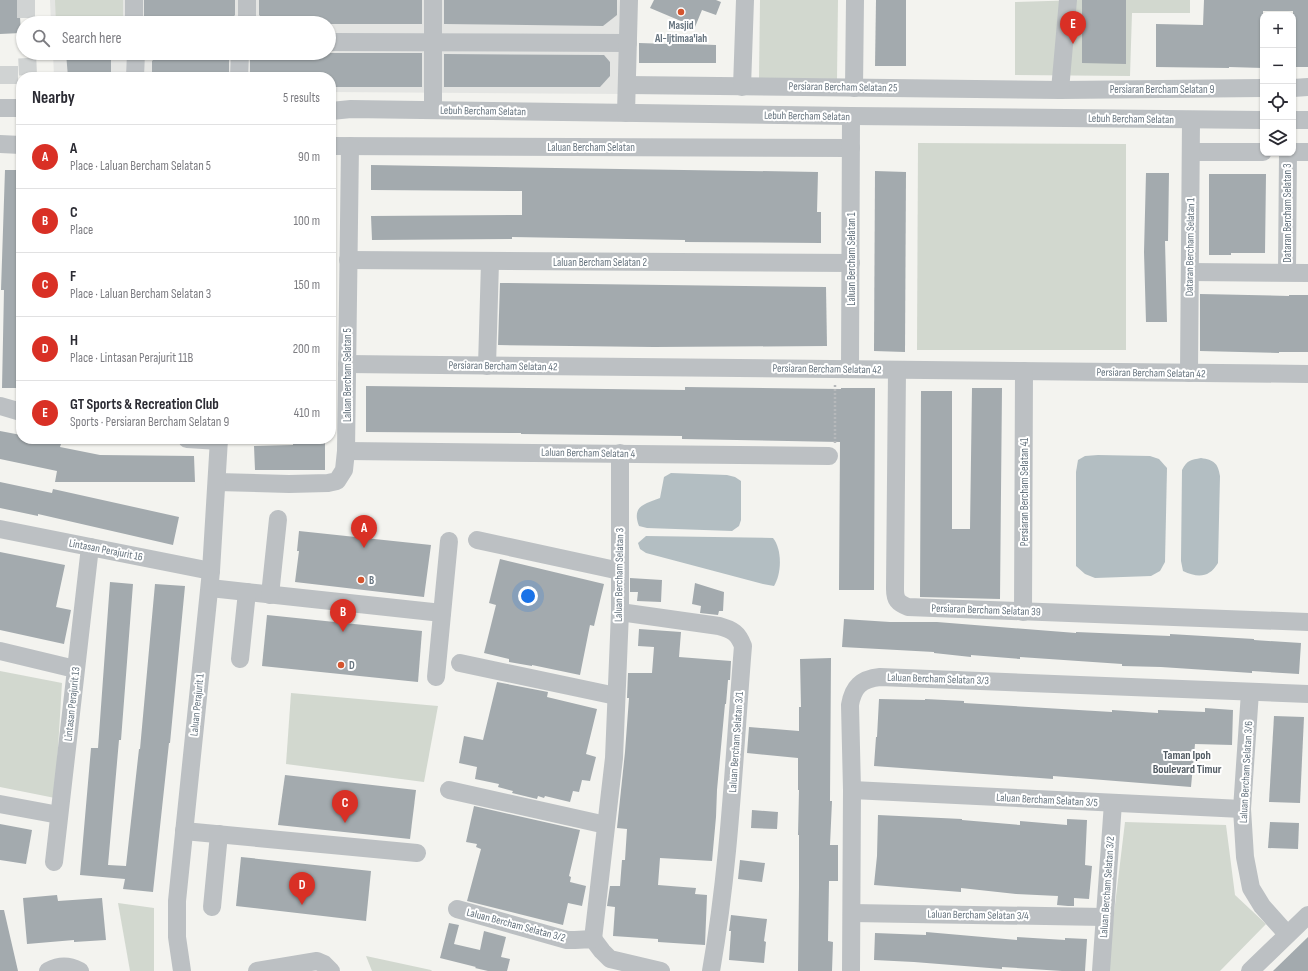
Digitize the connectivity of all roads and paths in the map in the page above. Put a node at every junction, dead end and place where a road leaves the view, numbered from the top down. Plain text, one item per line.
1 (134, 0) edge
2 (247, 0) edge
3 (433, 0) edge
4 (629, 0) edge
5 (745, 0) edge
6 (855, 0) edge
7 (1068, 0) edge
8 (134, 16) edge
9 (247, 16) edge
10 (336, 42) edge
11 (433, 42) junction
12 (628, 43) junction
13 (136, 60) edge
14 (240, 60) edge
15 (135, 72) edge
16 (239, 72) edge
17 (627, 86) junction
18 (742, 86) junction
19 (1308, 87) edge
20 (854, 88) junction
21 (1260, 88) edge
22 (1296, 88) edge
23 (1060, 90) junction
24 (336, 104) edge
25 (0, 108) edge
26 (16, 108) edge
27 (351, 109) junction
28 (336, 110) edge
29 (433, 110) junction
30 (626, 113) junction
31 (851, 116) junction
32 (1191, 120) junction
33 (1260, 120) edge
34 (1296, 120) edge
35 (1308, 120) edge
36 (0, 144) edge
37 (16, 144) edge
38 (336, 146) edge
39 (350, 146) junction
40 (851, 148) junction
41 (1191, 152) junction
42 (1260, 152) edge
43 (1296, 152) edge
44 (1308, 152) edge
45 (1288, 156) edge
46 (348, 260) junction
47 (490, 262) junction
48 (851, 263) junction
49 (1190, 272) junction
50 (1287, 272) junction
51 (1308, 273) edge
52 (346, 364) junction
53 (486, 366) junction
54 (843, 370) junction
55 (897, 370) junction
56 (1024, 371) junction
57 (1189, 373) junction
58 (1308, 374) edge
59 (0, 406) edge
60 (16, 411) edge
61 (219, 444) edge
62 (346, 451) junction
63 (620, 453) junction
64 (829, 456) joint
65 (217, 482) junction
66 (278, 519) dead end
67 (0, 529) edge
68 (477, 540) dead end
69 (449, 541) dead end
70 (90, 547) junction
71 (620, 571) junction
72 (210, 580) junction
73 (247, 592) junction
74 (270, 595) junction
75 (620, 612) junction
76 (1023, 612) junction
77 (442, 613) junction
78 (1308, 622) edge
79 (0, 651) edge
80 (240, 659) dead end
81 (460, 663) dead end
82 (75, 669) junction
83 (436, 677) dead end
84 (1250, 692) junction
85 (1308, 694) edge
86 (616, 696) junction
87 (449, 790) dead end
88 (852, 790) junction
89 (1113, 803) junction
90 (0, 804) edge
91 (1242, 809) junction
92 (59, 815) junction
93 (606, 825) junction
94 (184, 831) junction
95 (219, 834) junction
96 (417, 853) dead end
97 (54, 862) dead end
98 (212, 907) dead end
99 (457, 909) dead end
100 (852, 913) junction
101 (1308, 915) edge
102 (1104, 917) junction
103 (1288, 934) junction
104 (593, 938) junction
105 (277, 969) edge
106 (48, 971) edge
107 (80, 971) edge
108 (182, 971) edge
109 (257, 971) edge
110 (331, 971) edge
111 (661, 971) edge
112 (711, 971) edge
113 (851, 971) edge
114 (1101, 971) edge
115 (1250, 971) edge

1 - 8 street
2 - 9 street
3 - 11 street
4 - 12 street
5 - 18 street
6 - 20 street
7 - 23 street
10 - 11 street
11 - 12 street
11 - 29 street
12 - 17 street
13 - 15 street
14 - 16 street
17 - 18 street, Persiaran Bercham Selatan 25
17 - 30 street
18 - 20 street, Persiaran Bercham Selatan 25
19 - 22 street
20 - 23 street, Persiaran Bercham Selatan 25
21 - 23 street, Persiaran Bercham Selatan 9
24 - 27 street
25 - 26 street
27 - 28 street
27 - 29 street, Lebuh Bercham Selatan
29 - 30 street, Lebuh Bercham Selatan
30 - 31 street, Lebuh Bercham Selatan
31 - 32 street, Lebuh Bercham Selatan
31 - 40 street, Laluan Bercham Selatan 1
32 - 33 street, Lebuh Bercham Selatan
32 - 41 street, Dataran Bercham Selatan 1
34 - 35 street
36 - 37 street
38 - 39 street, Laluan Bercham Selatan
39 - 40 street, Laluan Bercham Selatan
39 - 46 street, Laluan Bercham Selatan 5
40 - 48 street, Laluan Bercham Selatan 1
41 - 42 street
41 - 49 street, Dataran Bercham Selatan 1
43 - 44 street
45 - 50 street, Dataran Bercham Selatan 3
46 - 47 street, Laluan Bercham Selatan 2
46 - 52 street, Laluan Bercham Selatan 5
47 - 48 street, Laluan Bercham Selatan 2
47 - 53 street
48 - 54 street, Laluan Bercham Selatan 1
49 - 50 street
49 - 57 street, Dataran Bercham Selatan 1
50 - 51 street
52 - 53 street, Persiaran Bercham Selatan 42
52 - 62 street, Laluan Bercham Selatan 5
53 - 54 street, Persiaran Bercham Selatan 42
54 - 55 street, Persiaran Bercham Selatan 42
54 - 64 path
55 - 56 street, Persiaran Bercham Selatan 42
55 - 76 street, Persiaran Bercham Selatan 39
56 - 57 street, Persiaran Bercham Selatan 42
56 - 76 street, Persiaran Bercham Selatan 41
57 - 58 street, Persiaran Bercham Selatan 42
59 - 60 street
61 - 65 street, Laluan Perajurit 1
62 - 63 street, Laluan Bercham Selatan 4
62 - 65 street, Laluan Bercham Selatan 5
63 - 64 street, Laluan Bercham Selatan 4
63 - 71 street, Laluan Bercham Selatan 3
65 - 72 street, Laluan Perajurit 1
66 - 74 street
67 - 70 street, Lintasan Perajurit 16
68 - 71 street
69 - 77 street
70 - 72 street, Lintasan Perajurit 16
70 - 82 street, Lintasan Perajurit 13
71 - 75 street, Laluan Bercham Selatan 3
72 - 73 street, Lintasan Perajurit 16
72 - 94 street, Laluan Perajurit 1
73 - 74 street, Lintasan Perajurit 16
73 - 80 street
74 - 77 street, Lintasan Perajurit 16
75 - 86 street, Laluan Bercham Selatan 3
75 - 112 street, Laluan Bercham Selatan 3/1
76 - 78 street, Persiaran Bercham Selatan 39
77 - 83 street
79 - 82 street
81 - 86 street
82 - 92 street, Lintasan Perajurit 13
84 - 85 street, Laluan Bercham Selatan 3/3
84 - 88 street, Laluan Bercham Selatan 3/3
84 - 91 street, Laluan Bercham Selatan 3/6
86 - 93 street, Laluan Bercham Selatan 3
87 - 93 street
88 - 89 street, Laluan Bercham Selatan 3/5
88 - 100 street, Laluan Bercham Selatan 3/3
89 - 91 street, Laluan Bercham Selatan 3/5
89 - 102 street, Laluan Bercham Selatan 3/2
90 - 92 street
91 - 103 street, Laluan Bercham Selatan 3/6
92 - 97 street, Lintasan Perajurit 13
93 - 104 street, Laluan Bercham Selatan 3
94 - 95 street
94 - 108 street, Laluan Perajurit 1
95 - 96 street
95 - 98 street
99 - 104 street, Laluan Bercham Selatan 3/2
100 - 102 street, Laluan Bercham Selatan 3/4
100 - 113 street, Laluan Bercham Selatan 3/3
101 - 103 street
102 - 114 street, Laluan Bercham Selatan 3/2
103 - 115 street
104 - 111 street
105 - 109 street
105 - 110 street
106 - 107 street

